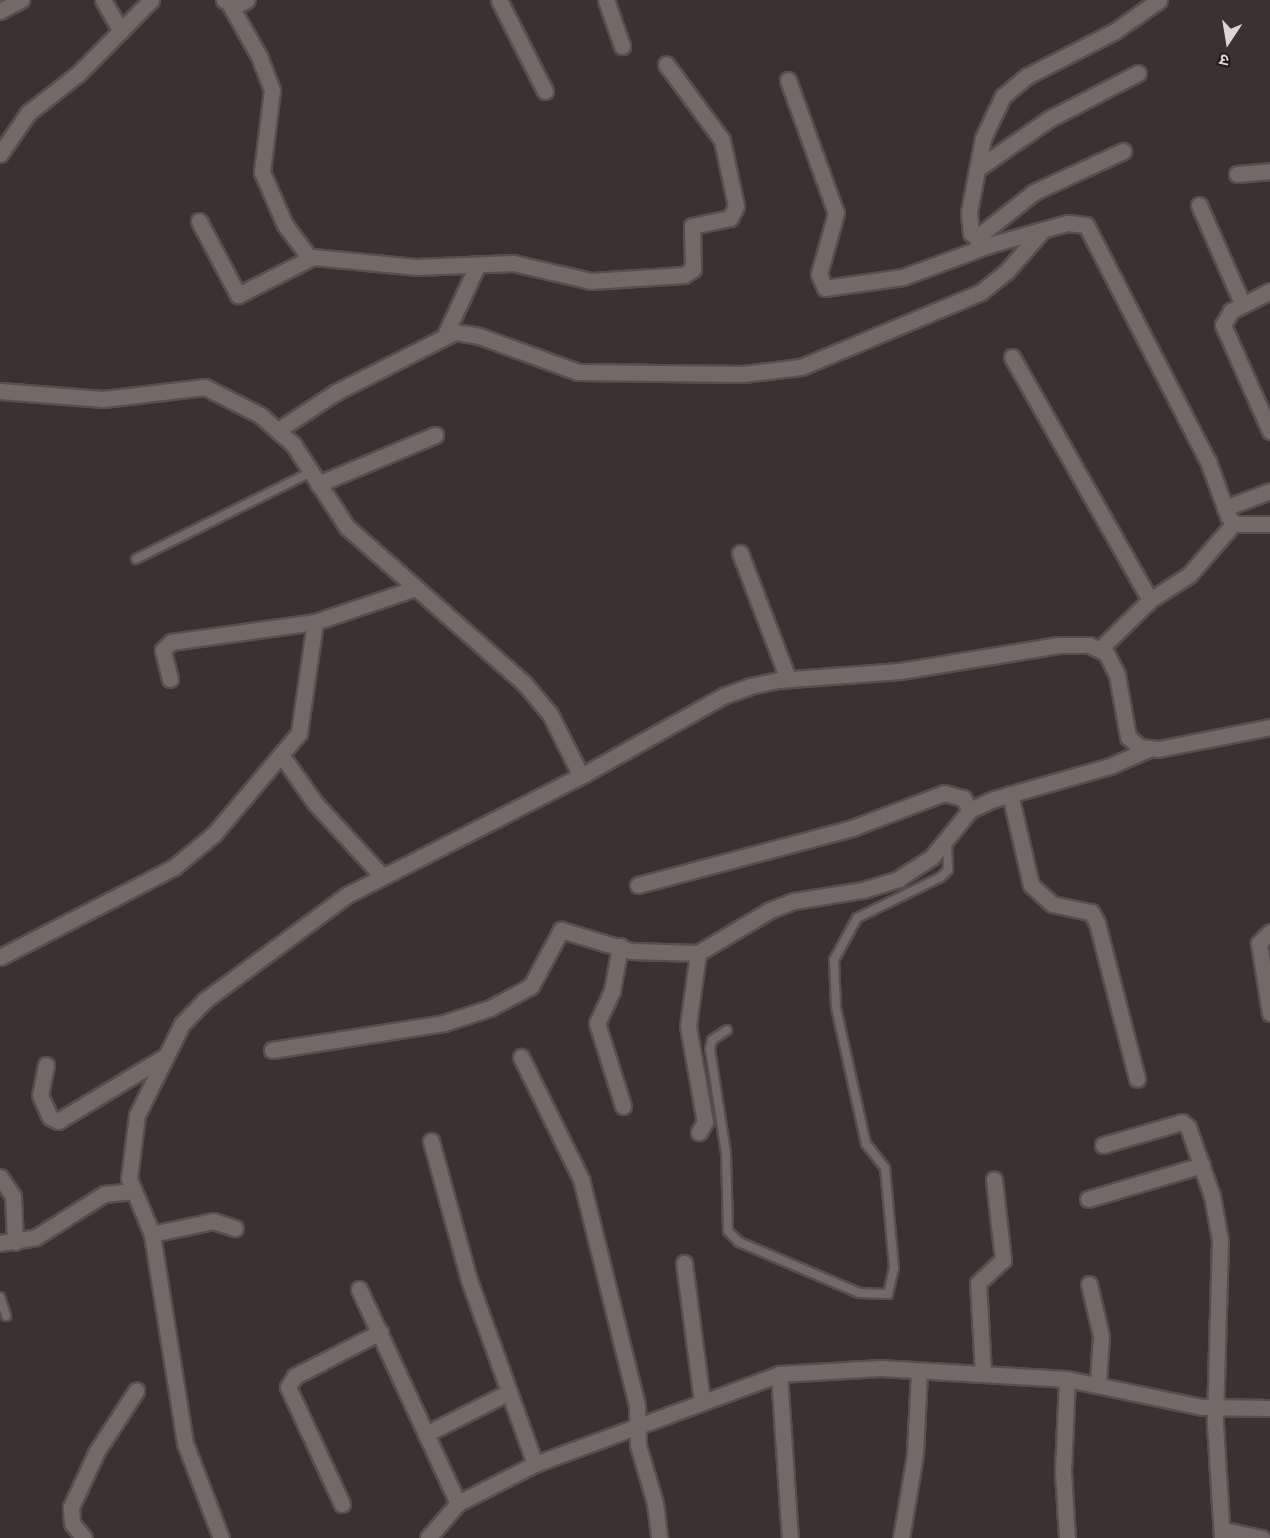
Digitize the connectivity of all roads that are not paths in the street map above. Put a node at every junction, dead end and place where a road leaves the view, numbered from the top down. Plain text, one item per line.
1 (21, 0) edge
2 (103, 0) edge
3 (151, 0) edge
4 (247, 0) edge
5 (499, 0) edge
6 (606, 0) edge
7 (1159, 0) edge
8 (227, 2) edge
9 (0, 11) edge
10 (121, 31) junction
11 (622, 46) dead end
12 (666, 64) dead end
13 (1138, 73) dead end
14 (788, 80) dead end
15 (545, 91) dead end
16 (1122, 151) dead end
17 (0, 154) edge
18 (977, 169) junction
19 (1270, 171) edge
20 (1237, 174) dead end
21 (1199, 205) dead end
22 (199, 221) dead end
23 (1040, 233) junction
24 (983, 241) junction
25 (309, 257) junction
26 (477, 266) junction
27 (1270, 291) edge
28 (1242, 303) junction
29 (446, 333) junction
30 (1012, 357) dead end
31 (0, 391) edge
32 (278, 430) junction
33 (1270, 431) edge
34 (435, 435) dead end
35 (315, 478) junction
36 (1270, 491) edge
37 (1224, 508) junction
38 (1234, 523) junction
39 (1270, 524) edge
40 (740, 553) dead end
41 (136, 559) dead end
42 (413, 588) junction
43 (1150, 600) junction
44 (315, 622) junction
45 (1101, 648) junction
46 (170, 679) dead end
47 (788, 679) junction
48 (1270, 727) edge
49 (1149, 749) junction
50 (282, 756) junction
51 (581, 776) junction
52 (1010, 794) junction
53 (970, 810) junction
54 (947, 838) junction
55 (384, 877) junction
56 (638, 885) dead end
57 (1270, 932) edge
58 (620, 946) junction
59 (698, 953) junction
60 (0, 957) edge
61 (1270, 1013) edge
62 (727, 1030) dead end
63 (272, 1050) dead end
64 (166, 1056) junction
65 (521, 1057) dead end
66 (46, 1065) dead end
67 (1137, 1079) dead end
68 (622, 1106) dead end
69 (699, 1132) dead end
70 (431, 1141) dead end
71 (1103, 1145) dead end
72 (1202, 1165) junction
73 (0, 1177) edge
74 (994, 1180) dead end
75 (132, 1191) junction
76 (1088, 1199) dead end
77 (235, 1228) dead end
78 (152, 1234) junction
79 (7, 1242) edge
80 (684, 1263) dead end
81 (1089, 1284) dead end
82 (359, 1290) dead end
83 (0, 1297) edge
84 (6, 1316) dead end
85 (380, 1332) junction
86 (919, 1373) junction
87 (779, 1374) junction
88 (983, 1374) junction
89 (1067, 1379) junction
90 (1098, 1381) junction
91 (136, 1391) dead end
92 (509, 1392) junction
93 (702, 1402) junction
94 (1216, 1408) junction
95 (1270, 1408) edge
96 (639, 1426) junction
97 (426, 1434) junction
98 (535, 1464) junction
99 (456, 1499) junction
100 (342, 1504) dead end
101 (1222, 1534) edge
102 (84, 1538) edge
103 (221, 1538) edge
104 (428, 1538) edge
105 (659, 1538) edge
106 (790, 1538) edge
107 (901, 1538) edge
108 (1067, 1538) edge
109 (1262, 1538) edge

1 - 9 street
2 - 10 street
3 - 10 street
4 - 8 street
5 - 15 street
6 - 11 street
7 - 18 street
8 - 25 street
10 - 17 street
12 - 26 street
13 - 18 street
14 - 24 street
16 - 24 street
18 - 24 street
19 - 20 street
21 - 28 street
22 - 25 street
23 - 24 street
23 - 29 street
23 - 37 street
25 - 26 street
26 - 29 street
27 - 28 street
28 - 33 street
29 - 32 street
30 - 43 street
31 - 32 street
32 - 35 street
34 - 35 street
35 - 41 lane
35 - 42 street
36 - 37 street
37 - 38 street
38 - 39 street
38 - 43 street
40 - 47 street
42 - 44 street
42 - 51 street
43 - 45 street
44 - 46 street
44 - 50 street
45 - 47 street
45 - 49 street
47 - 51 street
48 - 49 street
49 - 52 street
50 - 55 street
50 - 60 street
51 - 55 street
52 - 53 street
52 - 67 street
53 - 54 street
53 - 56 street
54 - 59 street
54 - 62 lane
55 - 64 street
57 - 61 street
58 - 59 street
58 - 63 street
58 - 68 street
59 - 69 street
64 - 66 street
64 - 75 street
65 - 96 street
70 - 92 street
71 - 72 street
72 - 76 street
72 - 94 street
73 - 79 street
74 - 88 street
75 - 78 street
75 - 79 street
77 - 78 street
78 - 103 street
80 - 93 street
81 - 90 street
82 - 85 street
83 - 84 lane
85 - 97 street
85 - 100 street
86 - 87 street
86 - 88 street
86 - 107 street
87 - 93 street
87 - 106 street
88 - 89 street
89 - 90 street
89 - 108 street
90 - 94 street
91 - 102 street
92 - 97 street
92 - 98 street
93 - 96 street
94 - 95 street
94 - 101 street
96 - 98 street
96 - 105 street
97 - 99 street
98 - 99 street
99 - 104 street
101 - 109 street

